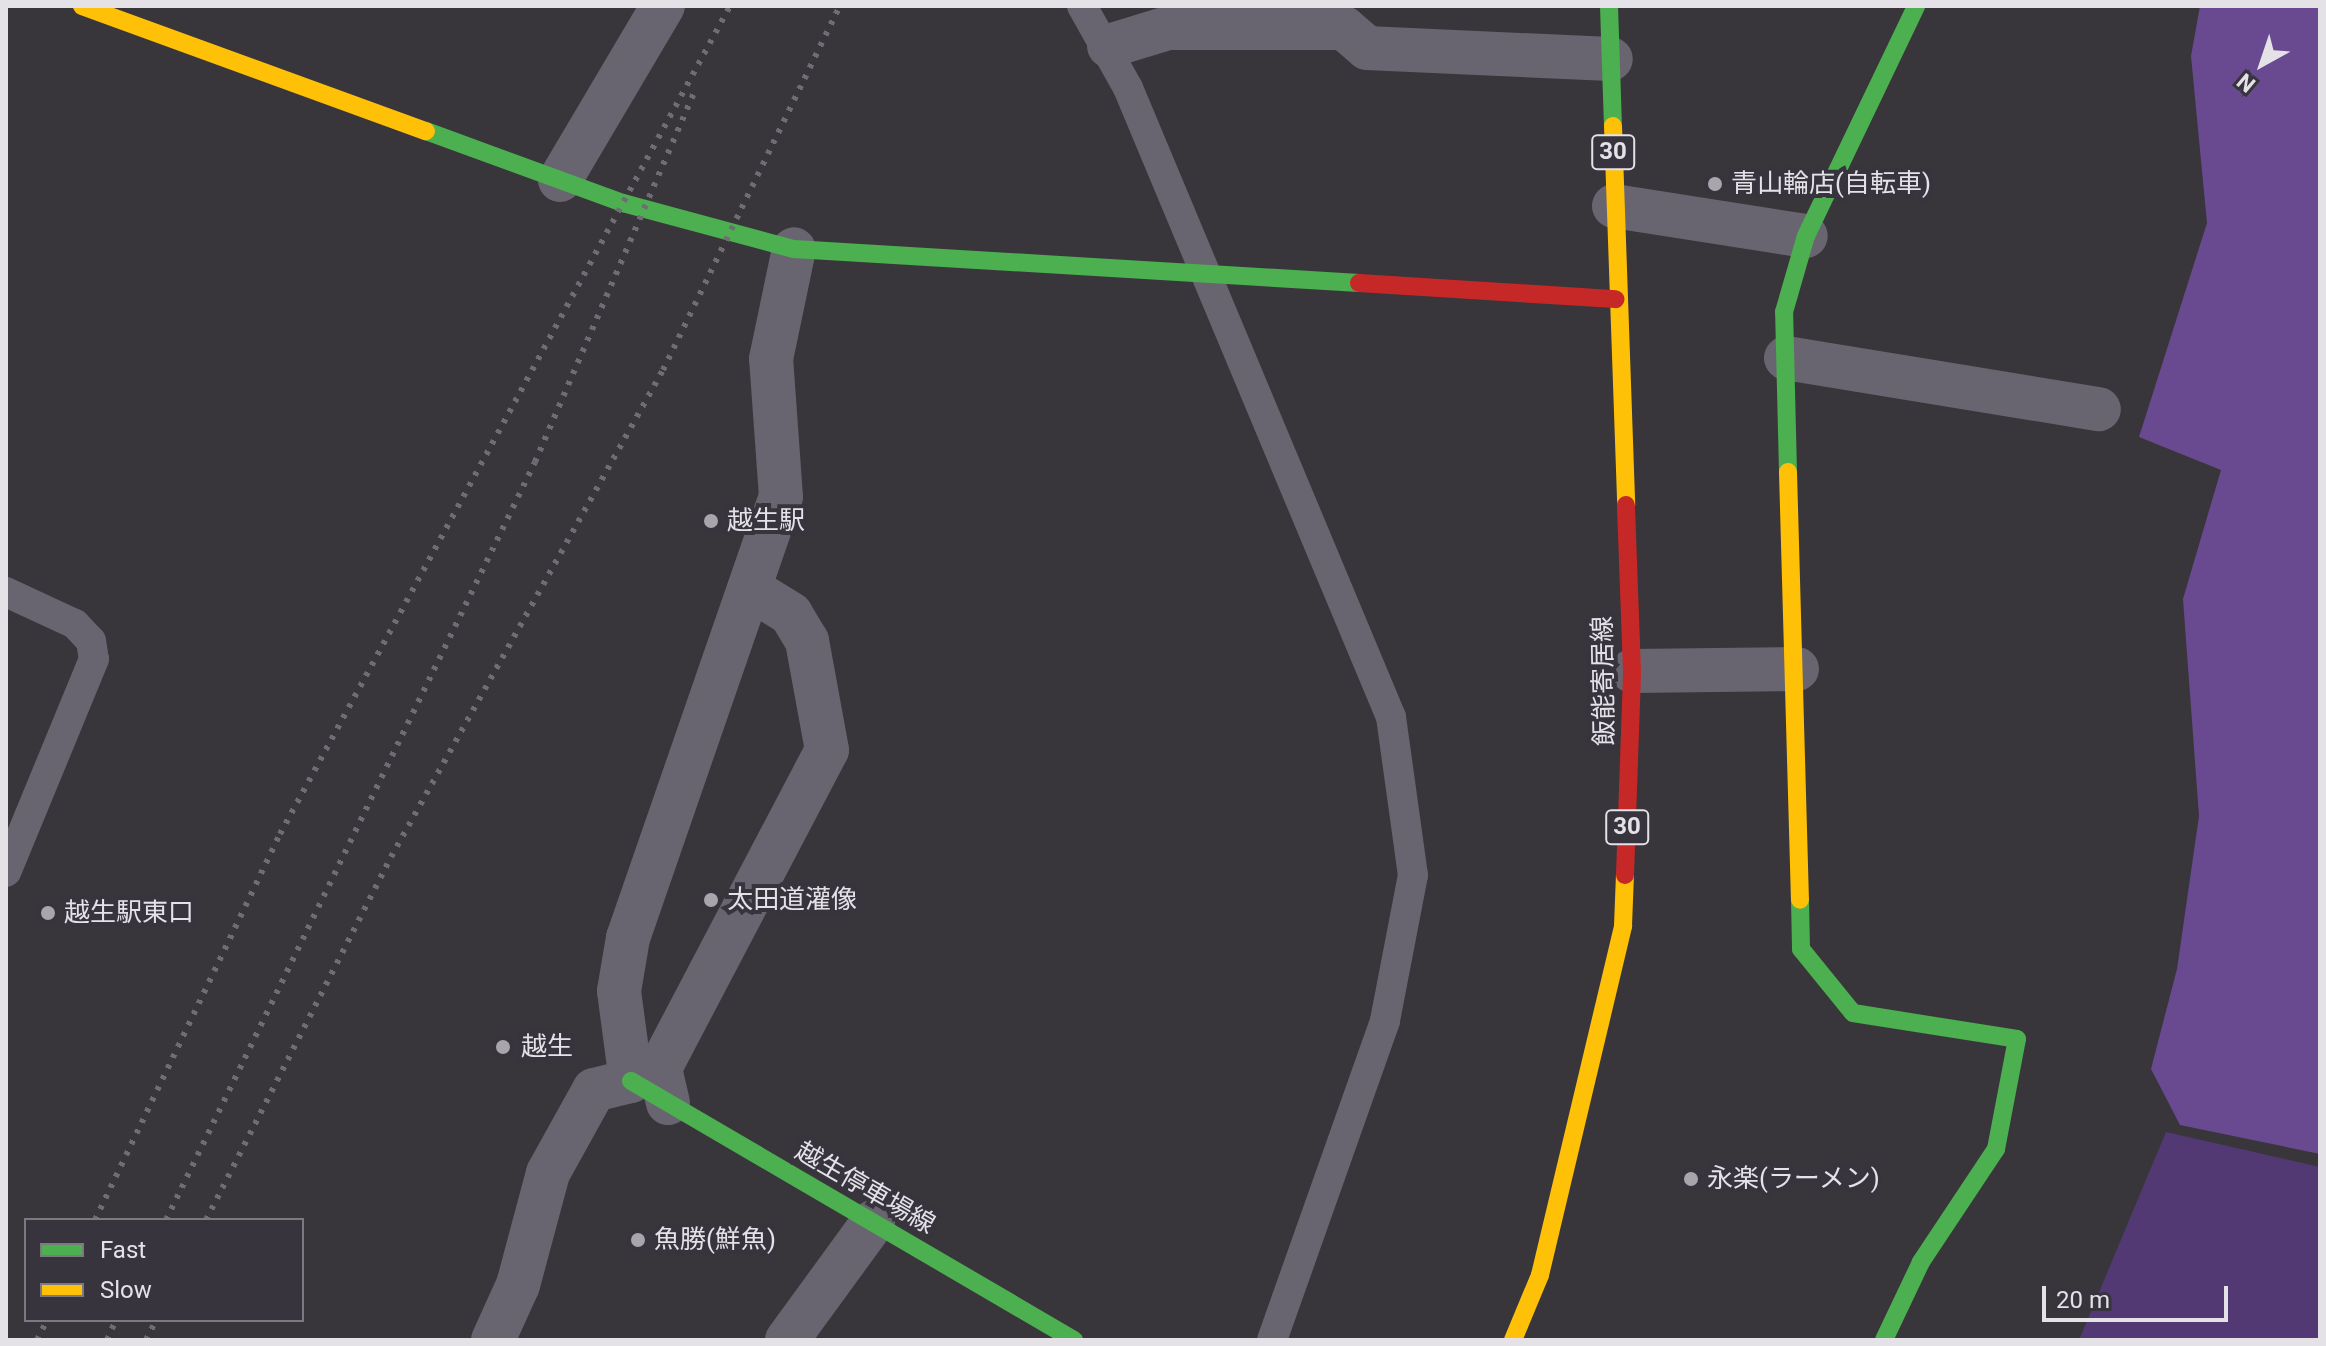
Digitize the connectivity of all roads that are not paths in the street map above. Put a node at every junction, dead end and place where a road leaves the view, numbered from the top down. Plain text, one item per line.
1 (82, 6) edge
2 (663, 6) edge
3 (1082, 6) edge
4 (1609, 6) edge
5 (1916, 6) edge
6 (1109, 46) junction
7 (1611, 59) junction
8 (560, 180) junction
9 (1614, 206) junction
10 (1806, 236) junction
11 (794, 249) junction
12 (1204, 271) junction
13 (1616, 299) junction
14 (1786, 358) junction
15 (2099, 409) dead end
16 (749, 588) junction
17 (6, 592) edge
18 (1797, 669) junction
19 (1632, 671) junction
20 (6, 872) edge
21 (650, 1092) junction
22 (873, 1222) junction
23 (493, 1340) edge
24 (787, 1340) edge
25 (1074, 1340) edge
26 (1272, 1340) edge
27 (1513, 1340) edge
28 (1884, 1340) edge

1 - 8 street
2 - 8 street
3 - 6 lane
4 - 7 street, 飯能寄居線 / 30
5 - 10 street
6 - 7 street
6 - 12 lane
7 - 9 street, 飯能寄居線 / 30
8 - 11 street
9 - 10 street
9 - 13 street, 飯能寄居線 / 30
10 - 14 street
11 - 12 street
11 - 16 street
12 - 13 street
12 - 26 lane
13 - 19 street, 飯能寄居線 / 30
14 - 15 street
14 - 18 street
16 - 21 street
16 - 21 street
17 - 20 lane
18 - 19 street
18 - 28 street
19 - 27 street, 飯能寄居線 / 30
21 - 22 street, 越生停車場線
21 - 23 street
22 - 24 street
22 - 25 street, 越生停車場線

